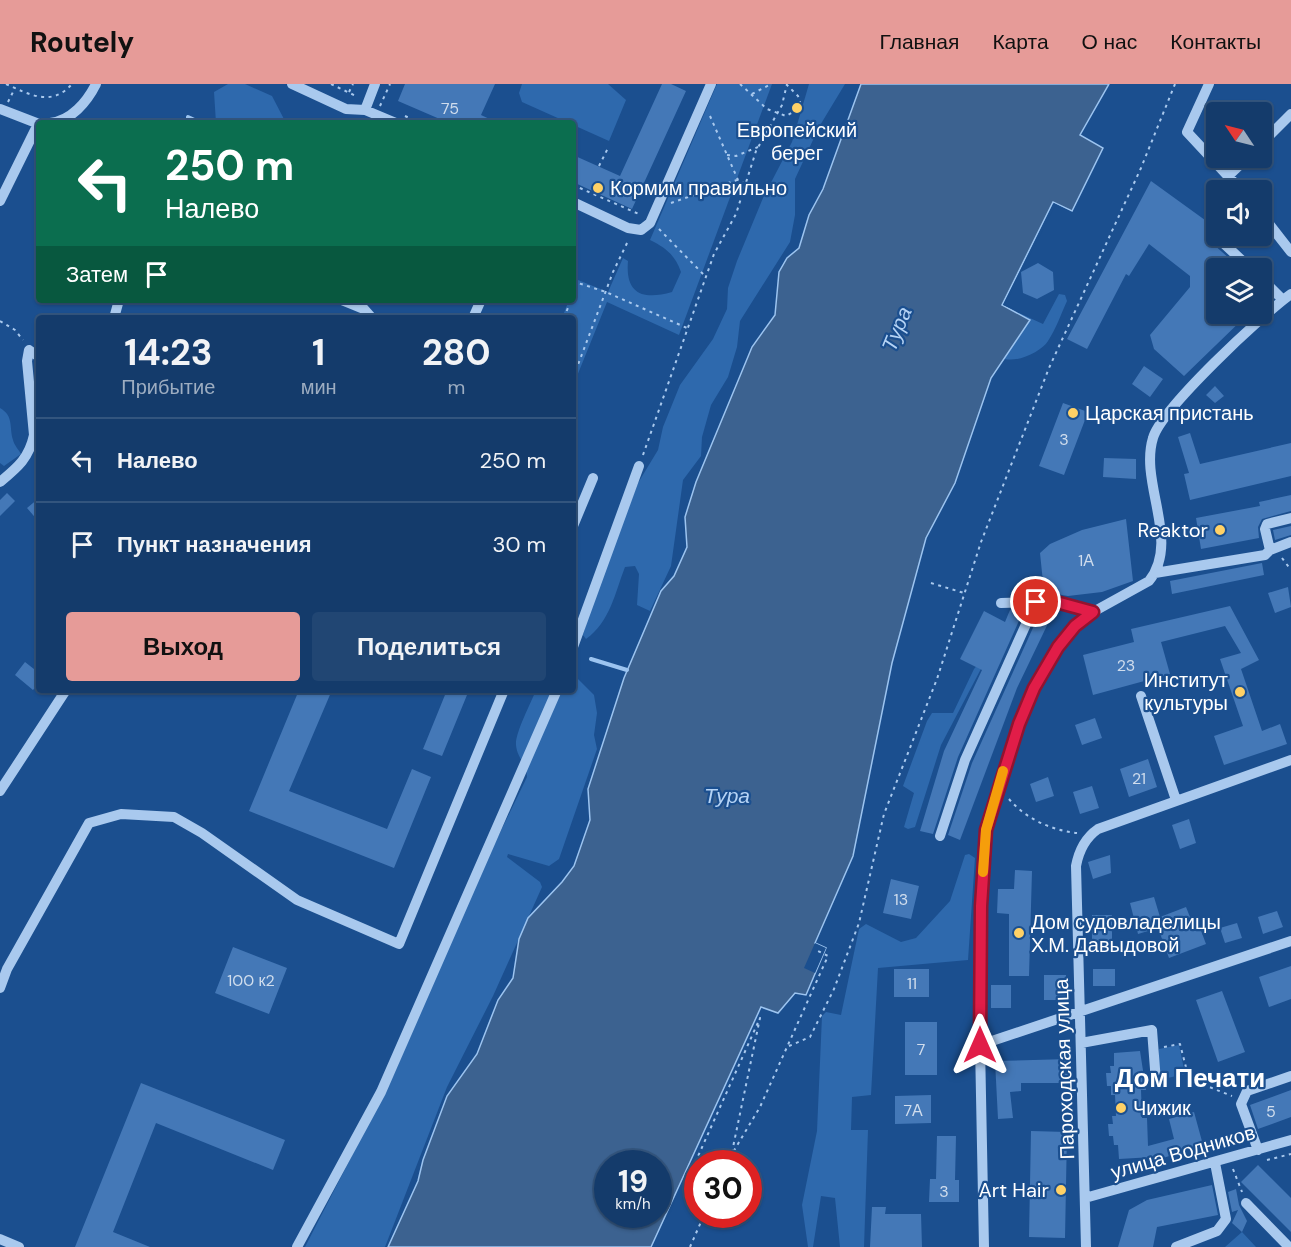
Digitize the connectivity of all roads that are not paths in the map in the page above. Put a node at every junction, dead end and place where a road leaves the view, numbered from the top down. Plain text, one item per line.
1 (96, 84) edge
2 (291, 84) edge
3 (375, 84) edge
4 (711, 84) edge
5 (1209, 84) edge
6 (2, 110) edge
7 (365, 110) junction
8 (1291, 114) edge
9 (59, 120) edge
10 (389, 120) edge
11 (36, 123) edge
12 (36, 130) edge
13 (1272, 133) edge
14 (1236, 168) edge
15 (1228, 176) junction
16 (1232, 180) edge
17 (0, 201) edge
18 (576, 203) edge
19 (1272, 228) edge
20 (1226, 246) edge
21 (1291, 252) edge
22 (1239, 258) edge
23 (1272, 286) edge
24 (1287, 297) edge
25 (349, 303) edge
26 (369, 315) edge
27 (36, 355) edge
28 (639, 466) road end
29 (593, 478) dead end
30 (0, 482) edge
31 (1291, 518) edge
32 (576, 519) edge
33 (1291, 542) edge
34 (1270, 550) junction
35 (1155, 573) junction
36 (1036, 602) junction
37 (1001, 603) dead end
38 (1093, 612) junction
39 (576, 639) edge
40 (64, 693) edge
41 (503, 693) edge
42 (556, 693) edge
43 (1141, 696) dead end
44 (1291, 760) edge
45 (0, 791) edge
46 (1176, 800) junction
47 (940, 836) dead end
48 (1291, 941) edge
49 (0, 988) edge
50 (1080, 1012) junction
51 (1081, 1043) junction
52 (980, 1045) junction
53 (1291, 1076) edge
54 (1156, 1082) dead end
55 (1291, 1140) edge
56 (1258, 1150) junction
57 (1215, 1162) junction
58 (1085, 1198) junction
59 (1246, 1203) road end
60 (0, 1239) edge
61 (19, 1247) edge
62 (297, 1247) edge
63 (984, 1247) edge
64 (1086, 1247) edge
65 (1176, 1247) edge
66 (1289, 1247) edge

1 - 9 street
2 - 7 street
3 - 7 street
4 - 18 street
5 - 15 street
6 - 11 street
7 - 10 street
8 - 13 street
12 - 17 street
14 - 15 street
15 - 16 street
19 - 21 street
20 - 22 street
23 - 24 street
24 - 35 street
25 - 26 street
27 - 30 street
28 - 39 street
29 - 32 street
31 - 34 street
33 - 34 street
34 - 35 street
35 - 38 street
36 - 37 street
36 - 38 street
36 - 47 street
38 - 52 street
40 - 45 street
41 - 49 street
42 - 62 street
43 - 46 street
44 - 46 street
46 - 50 street, Пароходская улица
48 - 50 street
50 - 51 street, Пароходская улица
50 - 52 street
51 - 54 street
51 - 58 street, Пароходская улица
52 - 63 street
53 - 56 street
55 - 56 street, улица Водников
56 - 57 street, улица Водников
57 - 58 street, улица Водников
57 - 65 street
58 - 64 street, Пароходская улица
59 - 66 street
60 - 61 street

